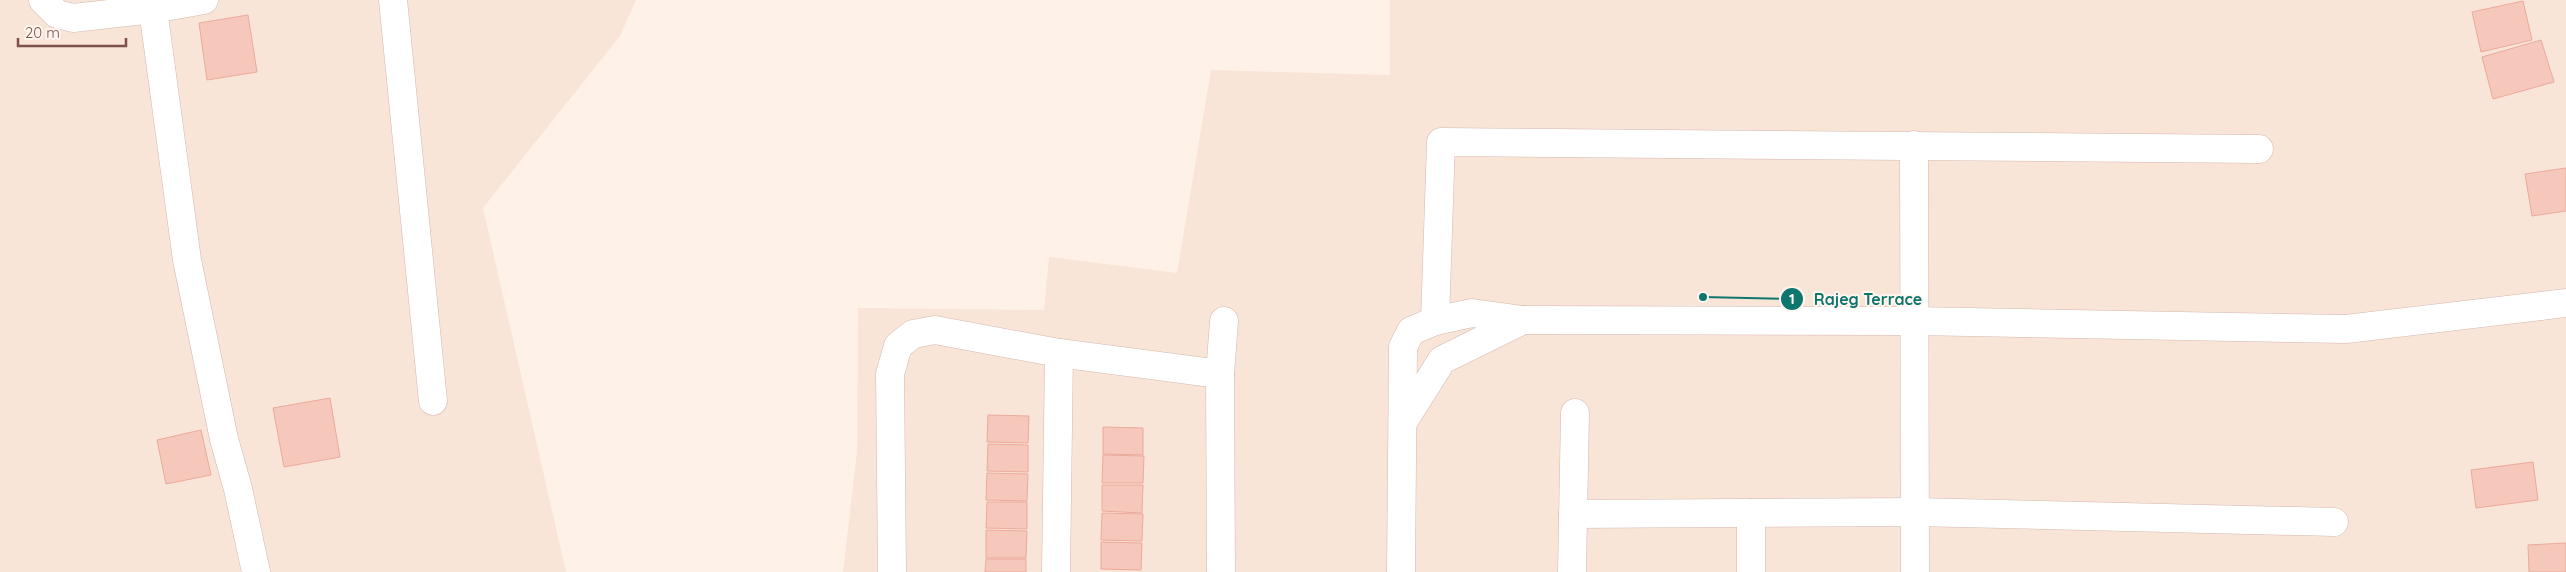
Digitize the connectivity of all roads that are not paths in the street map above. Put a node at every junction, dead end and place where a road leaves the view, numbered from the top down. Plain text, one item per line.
1 (43, 0) edge
2 (204, 0) edge
3 (393, 0) edge
4 (153, 9) junction
5 (1914, 145) junction
6 (2259, 148) dead end
7 (2566, 303) edge
8 (1523, 320) junction
9 (1224, 321) dead end
10 (1435, 321) junction
11 (1914, 321) junction
12 (1059, 353) junction
13 (1220, 374) junction
14 (433, 401) dead end
15 (1574, 413) dead end
16 (1403, 422) junction
17 (1915, 512) junction
18 (1751, 513) junction
19 (1573, 514) junction
20 (2334, 522) dead end
21 (256, 572) edge
22 (892, 572) edge
23 (1056, 572) edge
24 (1221, 572) edge
25 (1401, 572) edge
26 (1572, 572) edge
27 (1751, 572) edge
28 (1916, 572) edge

1 - 4 street
2 - 4 street
3 - 14 street
4 - 21 street
5 - 6 street
5 - 10 street
5 - 11 street
7 - 11 street
8 - 10 street
8 - 11 street
8 - 16 street
9 - 13 street
10 - 16 street
11 - 17 street
12 - 13 street
12 - 22 street
12 - 23 street
13 - 24 street
15 - 19 street
16 - 25 street
17 - 18 street
17 - 20 street
17 - 28 street
18 - 19 street
18 - 27 street
19 - 26 street

